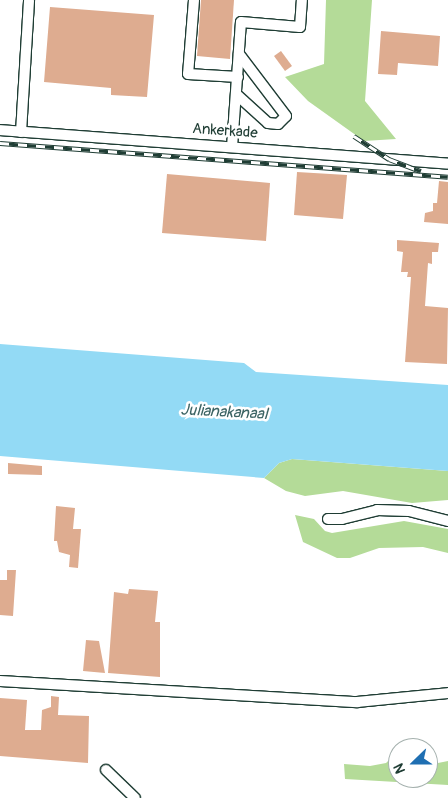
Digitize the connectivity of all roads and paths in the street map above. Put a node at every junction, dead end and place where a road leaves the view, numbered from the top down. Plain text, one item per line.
1 (29, 0) edge
2 (194, 0) edge
3 (302, 0) edge
4 (239, 54) junction
5 (238, 77) junction
6 (236, 94) junction
7 (0, 130) edge
8 (21, 132) junction
9 (232, 147) junction
10 (448, 164) edge
11 (328, 519) dead end
12 (448, 521) edge
13 (0, 681) edge
14 (448, 693) edge
15 (106, 770) dead end
16 (135, 798) edge

1 - 8 street
2 - 5 street
3 - 4 street
4 - 5 street
4 - 6 street
5 - 6 street
6 - 9 street
7 - 8 street, Ankerkade
8 - 9 street, Ankerkade
9 - 10 street, Ankerkade
11 - 12 street
13 - 14 street
15 - 16 street

